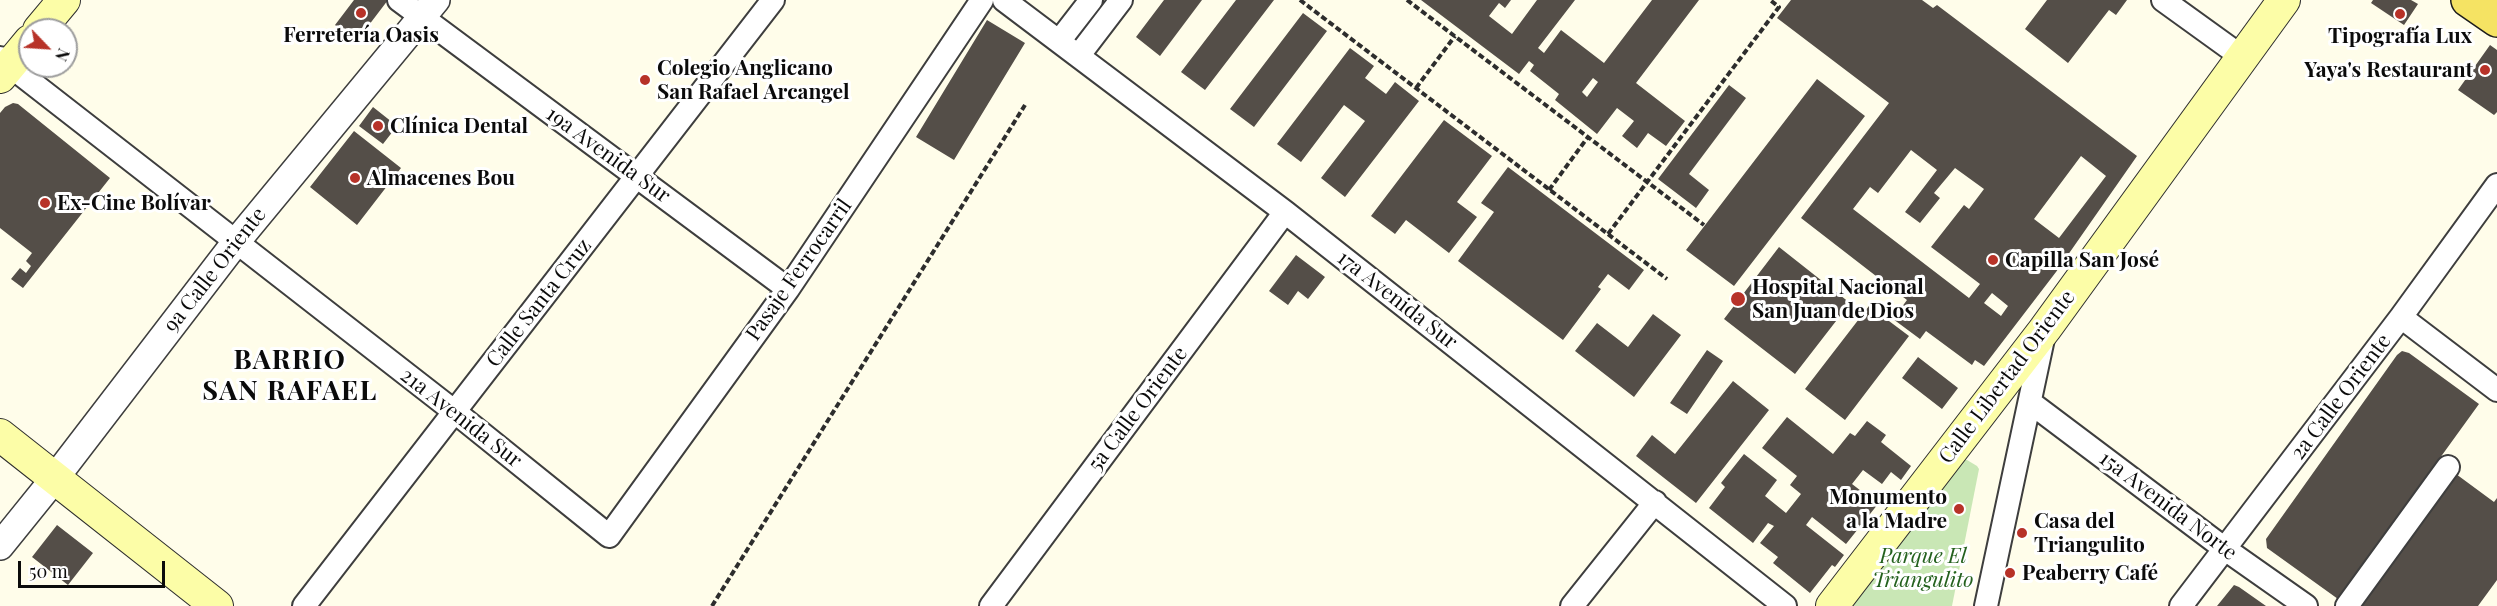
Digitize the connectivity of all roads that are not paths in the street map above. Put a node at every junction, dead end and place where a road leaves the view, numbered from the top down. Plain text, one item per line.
1 (64, 0) edge
2 (399, 0) edge
3 (773, 0) edge
4 (982, 0) edge
5 (1004, 0) edge
6 (1091, 0) edge
7 (1121, 0) edge
8 (2163, 0) edge
9 (2284, 0) edge
10 (2468, 0) edge
11 (429, 9) edge
12 (49, 18) edge
13 (2497, 20) edge
14 (1060, 40) junction
15 (18, 53) edge
16 (1079, 55) junction
17 (2242, 57) junction
18 (3, 67) edge
19 (637, 176) junction
20 (2497, 185) edge
21 (1285, 212) junction
22 (236, 242) junction
23 (788, 289) junction
24 (2401, 317) junction
25 (2045, 329) junction
26 (2497, 390) edge
27 (2031, 403) junction
28 (455, 412) junction
29 (0, 435) edge
30 (2448, 467) dead end
31 (55, 478) junction
32 (1655, 502) junction
33 (609, 536) joint
34 (0, 546) edge
35 (2225, 549) junction
36 (217, 606) edge
37 (304, 606) edge
38 (991, 606) edge
39 (1572, 606) edge
40 (1785, 606) edge
41 (1832, 606) edge
42 (1986, 606) edge
43 (2181, 606) edge
44 (2306, 606) edge
45 (2347, 606) edge

1 - 12 main road
2 - 11 street, 19a Avenida Sur
3 - 19 street, Calle Santa Cruz
4 - 23 street, Pasaje Ferrocarril
5 - 14 street, 17a Avenida Sur
6 - 14 street
7 - 16 street
8 - 17 street
9 - 17 main road, Calle Libertad Oriente
10 - 13 main road
11 - 19 street, 19a Avenida Sur
11 - 22 street, 9a Calle Oriente
14 - 16 street, 17a Avenida Sur
15 - 18 main road
16 - 21 street, 17a Avenida Sur
17 - 25 main road, Calle Libertad Oriente
18 - 22 street, 21a Avenida Sur
19 - 23 street, 19a Avenida Sur
19 - 28 street, Calle Santa Cruz
20 - 24 street, 2a Calle Oriente
21 - 32 street, 17a Avenida Sur
21 - 38 street, 5a Calle Oriente
22 - 28 street, 21a Avenida Sur
22 - 31 street, 9a Calle Oriente
23 - 33 street, Pasaje Ferrocarril
24 - 26 street
24 - 35 street, 2a Calle Oriente
25 - 27 street
25 - 41 main road, Calle Libertad Oriente
27 - 35 street, 15a Avenida Norte
27 - 42 street
28 - 33 street, 21a Avenida Sur
28 - 37 street, Calle Santa Cruz
29 - 31 main road
30 - 45 street
31 - 34 street, 9a Calle Oriente
31 - 36 main road
32 - 39 street
32 - 40 street, 17a Avenida Sur
35 - 43 street, 2a Calle Oriente
35 - 44 street, 15a Avenida Norte

